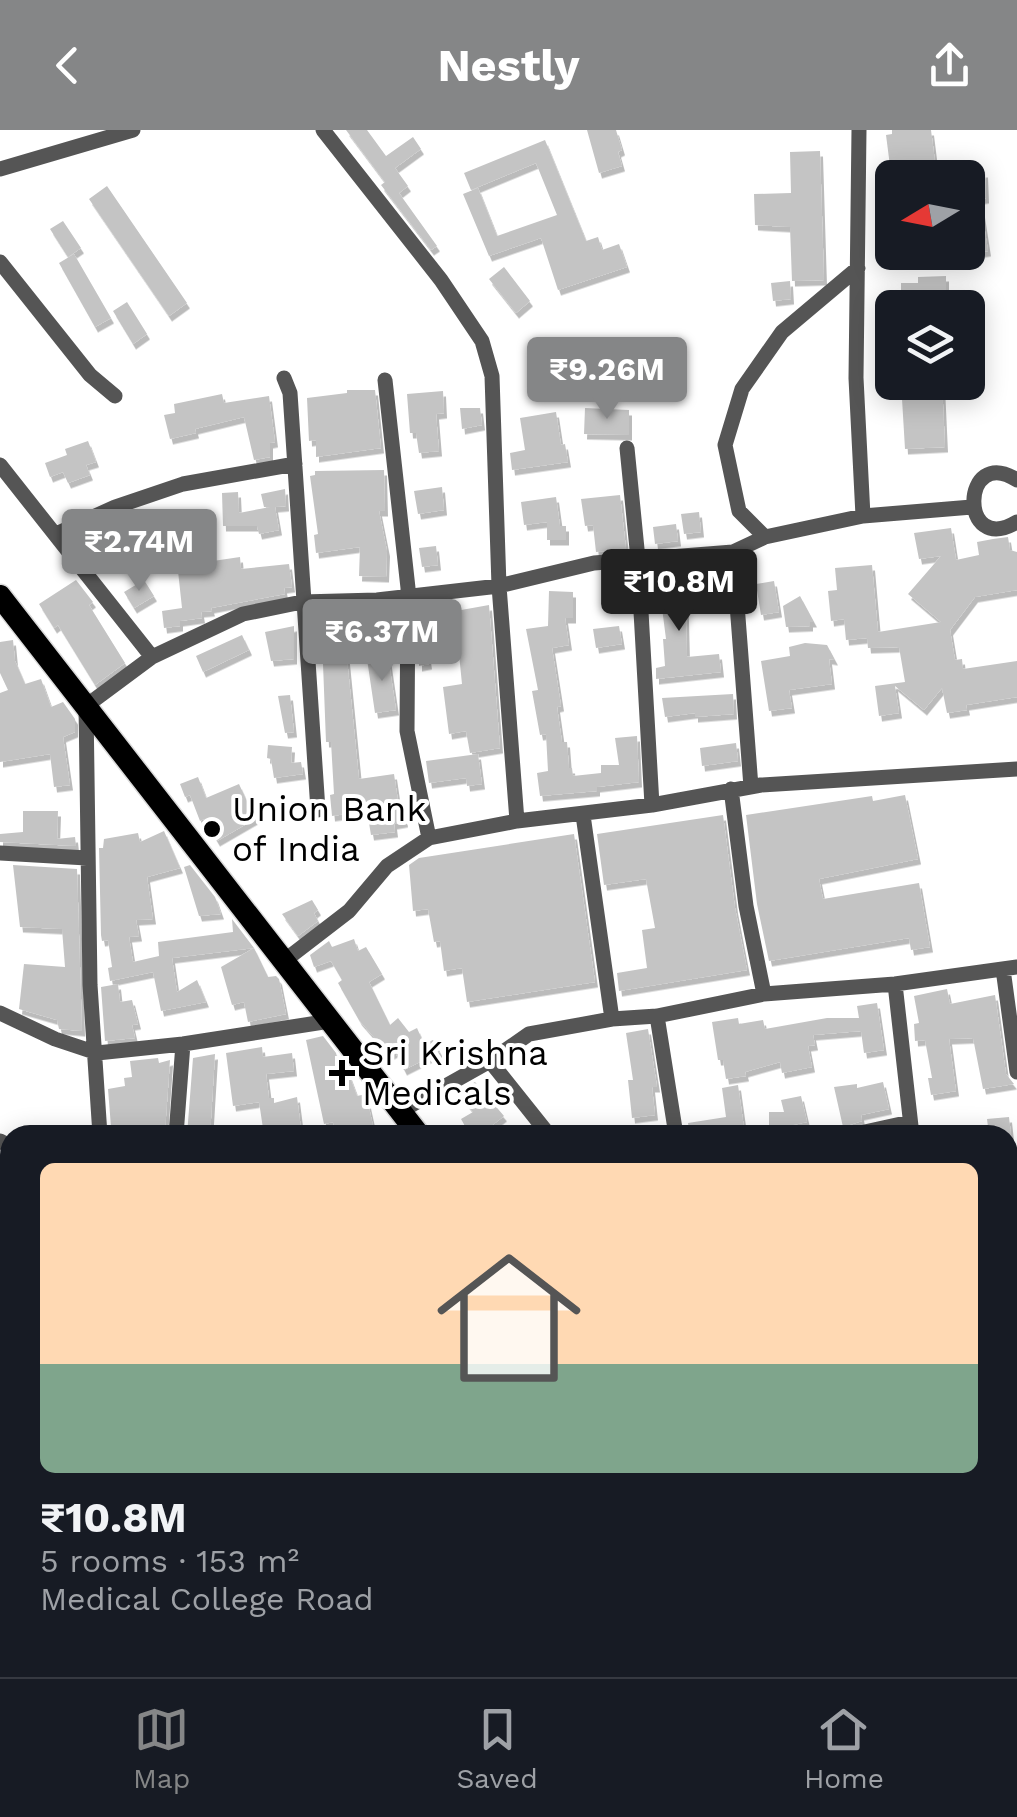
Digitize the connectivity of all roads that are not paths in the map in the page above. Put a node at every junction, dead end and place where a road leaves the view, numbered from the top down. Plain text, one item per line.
1 (133, 130) edge
2 (323, 130) edge
3 (860, 130) edge
4 (0, 169) edge
5 (0, 262) edge
6 (858, 268) junction
7 (284, 378) dead end
8 (385, 380) dead end
9 (115, 396) dead end
10 (627, 448) dead end
11 (294, 464) junction
12 (0, 465) edge
13 (1017, 480) edge
14 (972, 508) junction
15 (863, 516) junction
16 (1017, 522) edge
17 (56, 534) junction
18 (765, 536) junction
19 (732, 552) junction
20 (638, 559) junction
21 (499, 586) junction
22 (0, 596) edge
23 (408, 597) junction
24 (302, 602) junction
25 (152, 657) junction
26 (86, 706) junction
27 (1017, 768) edge
28 (750, 787) junction
29 (731, 790) junction
30 (652, 805) junction
31 (318, 810) dead end
32 (583, 815) junction
33 (518, 821) junction
34 (430, 838) junction
35 (0, 853) edge
36 (87, 858) junction
37 (284, 961) junction
38 (1010, 968) edge
39 (895, 984) junction
40 (764, 994) junction
41 (0, 1013) edge
42 (658, 1016) junction
43 (612, 1019) junction
44 (330, 1021) junction
45 (183, 1044) junction
46 (97, 1053) junction
47 (490, 1061) junction
48 (1017, 1072) edge
49 (400, 1110) junction
50 (100, 1125) edge
51 (177, 1125) edge
52 (411, 1125) edge
53 (541, 1125) edge
54 (674, 1125) edge
55 (911, 1125) edge

1 - 4 street
2 - 21 street
3 - 6 street
5 - 9 street
6 - 15 street
6 - 18 street
7 - 11 street
8 - 23 street
10 - 20 street
11 - 17 street
11 - 24 street
12 - 17 street
13 - 14 street
14 - 15 street
14 - 16 street
15 - 18 street
17 - 25 street
18 - 19 street
19 - 20 street
19 - 28 street
20 - 21 street
20 - 30 street
21 - 23 street
21 - 33 street
22 - 26 main road
23 - 24 street
23 - 34 street
24 - 25 street
24 - 31 street
25 - 26 street
26 - 36 street
26 - 37 main road
27 - 28 street
28 - 29 street
29 - 30 street
29 - 40 street
30 - 32 street
32 - 33 street
32 - 43 street
33 - 34 street
34 - 37 street
35 - 36 street
36 - 46 street
37 - 44 main road
38 - 39 street
38 - 48 street
39 - 40 street
39 - 55 street
40 - 42 street
41 - 46 street
42 - 43 street
42 - 54 street
43 - 47 street
44 - 45 street
44 - 49 main road
45 - 46 street
45 - 51 street
46 - 50 street
47 - 49 street
47 - 53 street
49 - 52 main road

